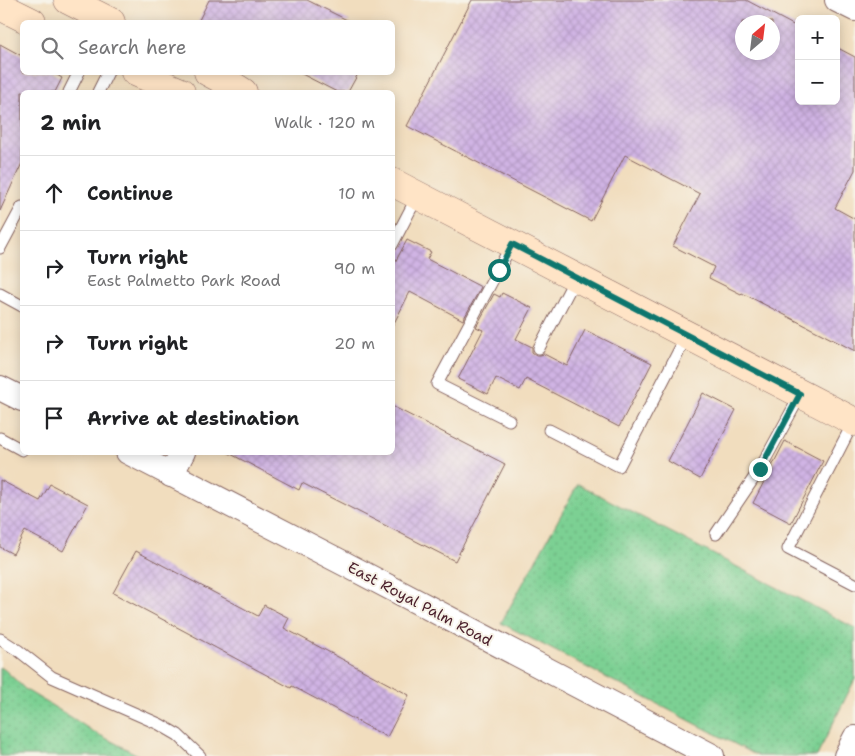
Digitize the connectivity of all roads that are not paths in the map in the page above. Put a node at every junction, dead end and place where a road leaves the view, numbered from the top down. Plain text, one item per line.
1 (68, 0) edge
2 (837, 0) edge
3 (0, 6) edge
4 (855, 9) edge
5 (28, 20) edge
6 (107, 20) edge
7 (78, 75) edge
8 (106, 75) edge
9 (142, 75) edge
10 (214, 75) edge
11 (70, 90) edge
12 (99, 90) edge
13 (176, 90) edge
14 (240, 90) edge
15 (395, 184) edge
16 (418, 195) junction
17 (20, 211) edge
18 (395, 239) edge
19 (512, 244) junction
20 (0, 248) edge
21 (576, 277) junction
22 (0, 294) edge
23 (20, 305) edge
24 (687, 335) junction
25 (539, 348) dead end
26 (0, 388) edge
27 (800, 394) junction
28 (20, 398) edge
29 (509, 420) dead end
30 (855, 421) edge
31 (549, 430) dead end
32 (0, 438) edge
33 (20, 449) edge
34 (134, 455) edge
35 (181, 455) edge
36 (171, 475) junction
37 (716, 534) dead end
38 (855, 584) edge
39 (0, 639) edge
40 (855, 738) edge
41 (200, 756) edge
42 (712, 756) edge
43 (846, 756) edge

1 - 6 main road
2 - 4 street
3 - 5 main road
7 - 11 lane
8 - 12 lane
9 - 13 main road
10 - 14 main road
15 - 16 main road
16 - 18 lane
16 - 19 main road
17 - 20 lane
19 - 21 main road
19 - 29 lane
21 - 24 main road
21 - 25 lane
22 - 23 lane
24 - 27 main road
24 - 31 lane
26 - 28 street
27 - 30 main road
27 - 37 lane
30 - 38 lane
32 - 33 lane
34 - 36 street, East Royal Palm Road
35 - 36 street
36 - 42 street, East Royal Palm Road
39 - 41 lane
40 - 43 street

